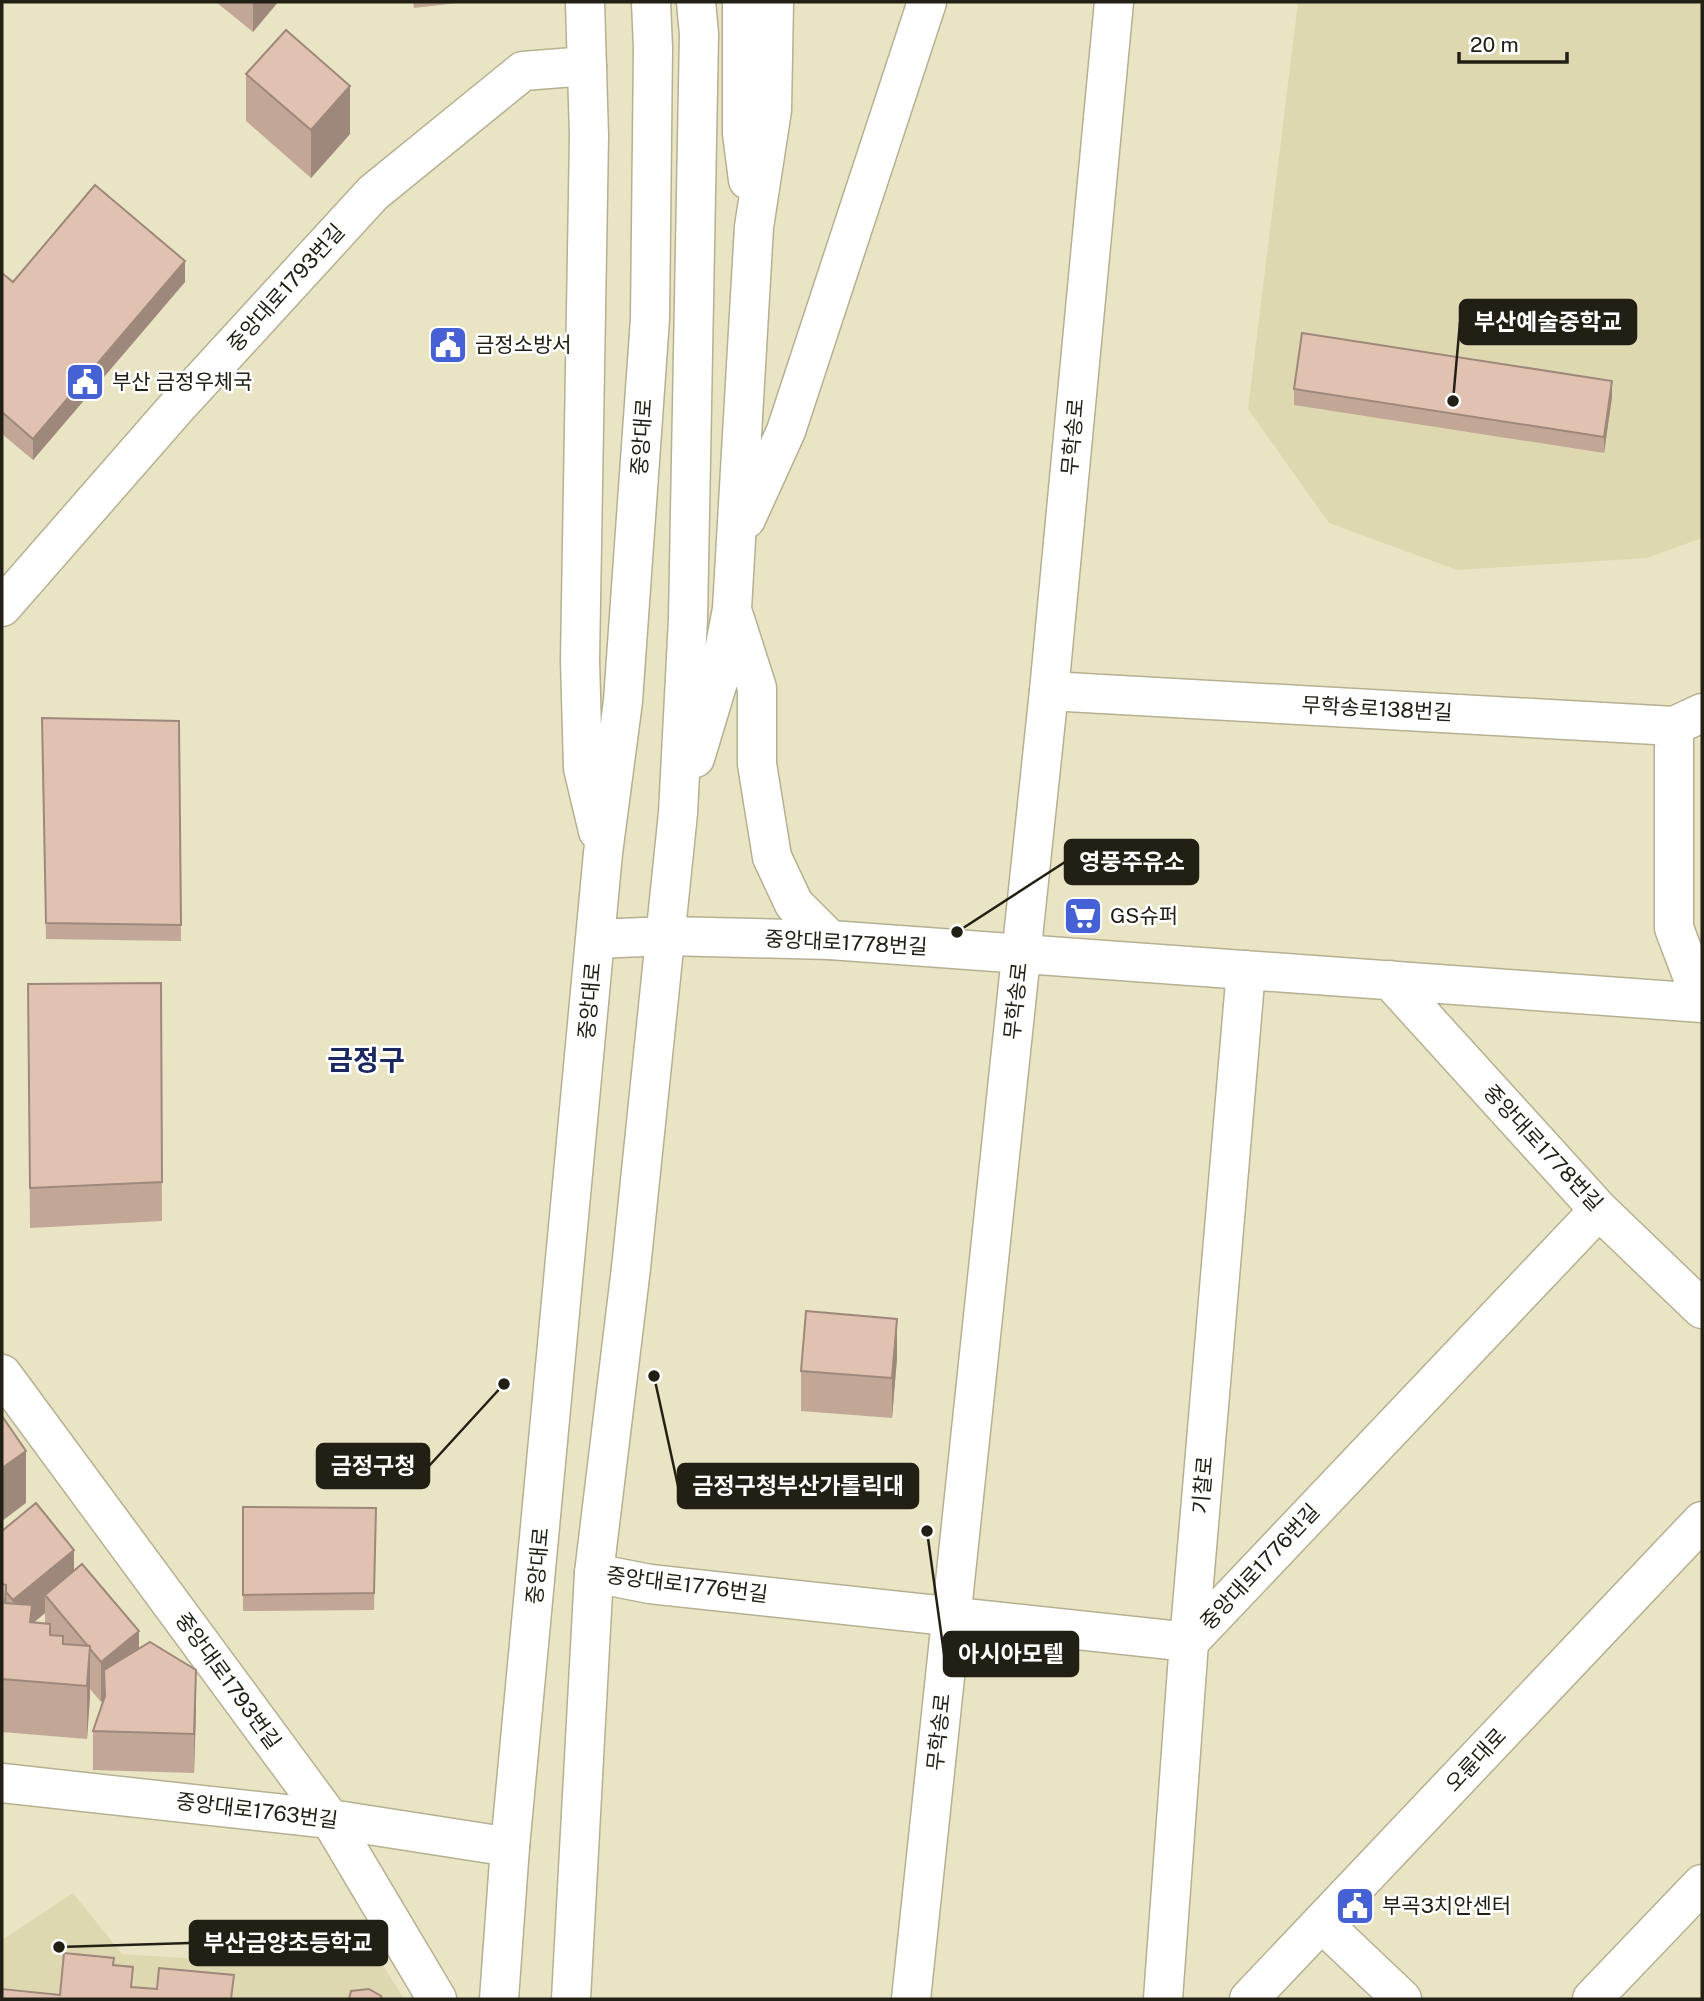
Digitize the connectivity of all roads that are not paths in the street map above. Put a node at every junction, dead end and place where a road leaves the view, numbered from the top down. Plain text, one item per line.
1 (584, 2) edge
2 (651, 2) edge
3 (696, 2) edge
4 (742, 2) edge
5 (774, 2) edge
6 (927, 2) edge
7 (1114, 2) edge
8 (587, 66) junction
9 (754, 228) junction
10 (737, 541) junction
11 (2, 607) edge
12 (732, 609) junction
13 (1049, 691) junction
14 (1688, 720) edge
15 (678, 813) junction
16 (603, 853) junction
17 (667, 936) junction
18 (596, 939) junction
19 (830, 940) junction
20 (1021, 954) junction
21 (1246, 970) junction
22 (1390, 980) junction
23 (1702, 1003) edge
24 (1599, 1210) junction
25 (1702, 1309) edge
26 (2, 1374) edge
27 (1702, 1521) edge
28 (594, 1573) junction
29 (952, 1615) junction
30 (1189, 1642) junction
31 (2, 1783) edge
32 (330, 1819) junction
33 (510, 1847) junction
34 (1702, 1884) edge
35 (1323, 1924) junction
36 (438, 1999) edge
37 (499, 1999) edge
38 (571, 1999) edge
39 (911, 1999) edge
40 (1163, 1999) edge
41 (1249, 1999) edge
42 (1402, 1999) edge
43 (1592, 1999) edge

1 - 8 main road
2 - 16 main road, 중앙대로
3 - 15 main road
4 - 9 main road
5 - 9 main road
6 - 10 main road
7 - 13 main road, 무학송로
8 - 11 main road, 중앙대로1793번길
8 - 16 main road
9 - 10 main road
10 - 12 main road
12 - 15 main road
12 - 19 main road
13 - 14 main road, 무학송로138번길
13 - 20 main road, 무학송로
14 - 23 main road, 중앙대로1778번길
15 - 17 main road
16 - 18 main road, 중앙대로
17 - 18 main road, 중앙대로1778번길
17 - 19 main road, 중앙대로1778번길
17 - 28 main road
18 - 33 main road, 중앙대로
19 - 20 main road, 중앙대로1778번길
20 - 21 main road, 중앙대로1778번길
20 - 29 main road, 무학송로
21 - 22 main road, 중앙대로1778번길
21 - 30 main road, 기찰로
22 - 23 main road, 중앙대로1778번길
22 - 24 main road, 중앙대로1778번길
24 - 25 main road, 중앙대로1778번길
24 - 30 main road, 중앙대로1776번길
26 - 32 main road, 중앙대로1793번길
27 - 35 main road, 오륜대로
28 - 29 main road, 중앙대로1776번길
28 - 38 main road
29 - 30 main road, 중앙대로1776번길
29 - 39 main road, 무학송로
30 - 40 main road, 기찰로
31 - 32 main road, 중앙대로1763번길
32 - 33 main road, 중앙대로1763번길
32 - 36 main road, 중앙대로1793번길
33 - 37 main road, 중앙대로
34 - 43 main road
35 - 41 main road, 오륜대로
35 - 42 main road

